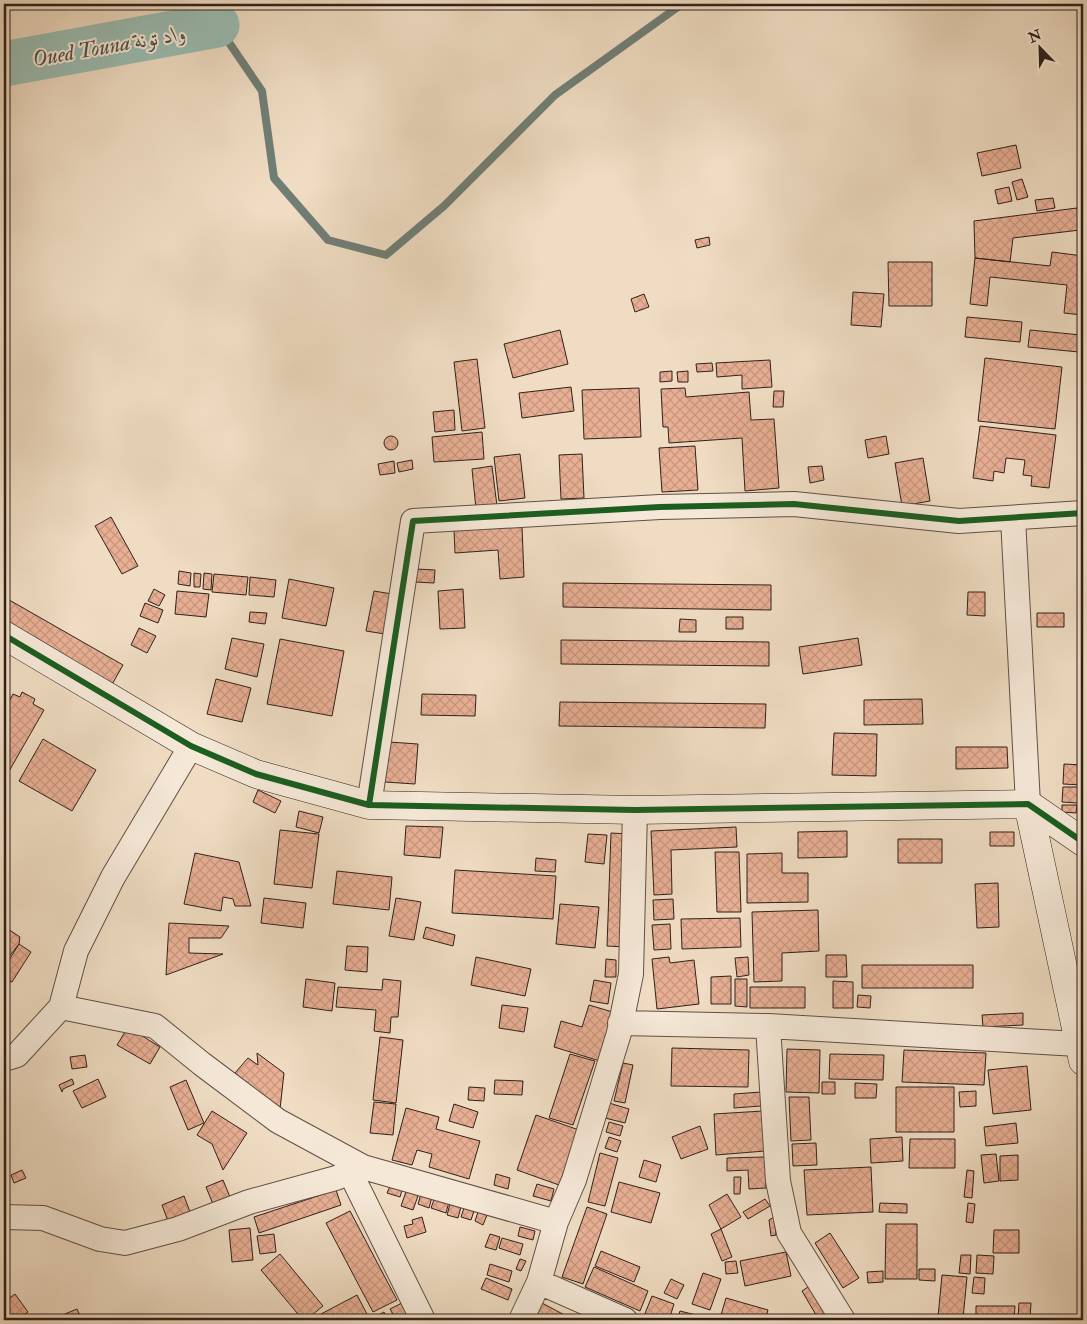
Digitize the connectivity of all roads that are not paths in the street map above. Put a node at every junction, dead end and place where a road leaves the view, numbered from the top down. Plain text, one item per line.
1 (1083, 513) edge
2 (1013, 518) junction
3 (4, 635) edge
4 (191, 746) junction
5 (1028, 804) junction
6 (369, 805) junction
7 (635, 810) junction
8 (1083, 842) edge
9 (61, 1007) junction
10 (620, 1023) junction
11 (768, 1026) junction
12 (1081, 1052) edge
13 (4, 1059) edge
14 (357, 1170) junction
15 (4, 1217) edge
16 (556, 1222) junction
17 (539, 1282) junction
18 (423, 1320) edge
19 (521, 1320) edge
20 (625, 1320) edge
21 (843, 1320) edge

1 - 2 street
2 - 5 street
2 - 6 street
3 - 4 street
4 - 6 street
4 - 9 street
5 - 7 street
5 - 8 street
5 - 12 street
6 - 7 street
7 - 10 street
9 - 13 street
9 - 14 street
10 - 11 street
10 - 16 street
11 - 12 street
11 - 21 street
14 - 15 street
14 - 16 street
14 - 18 street
16 - 17 street
17 - 19 street
17 - 20 street

